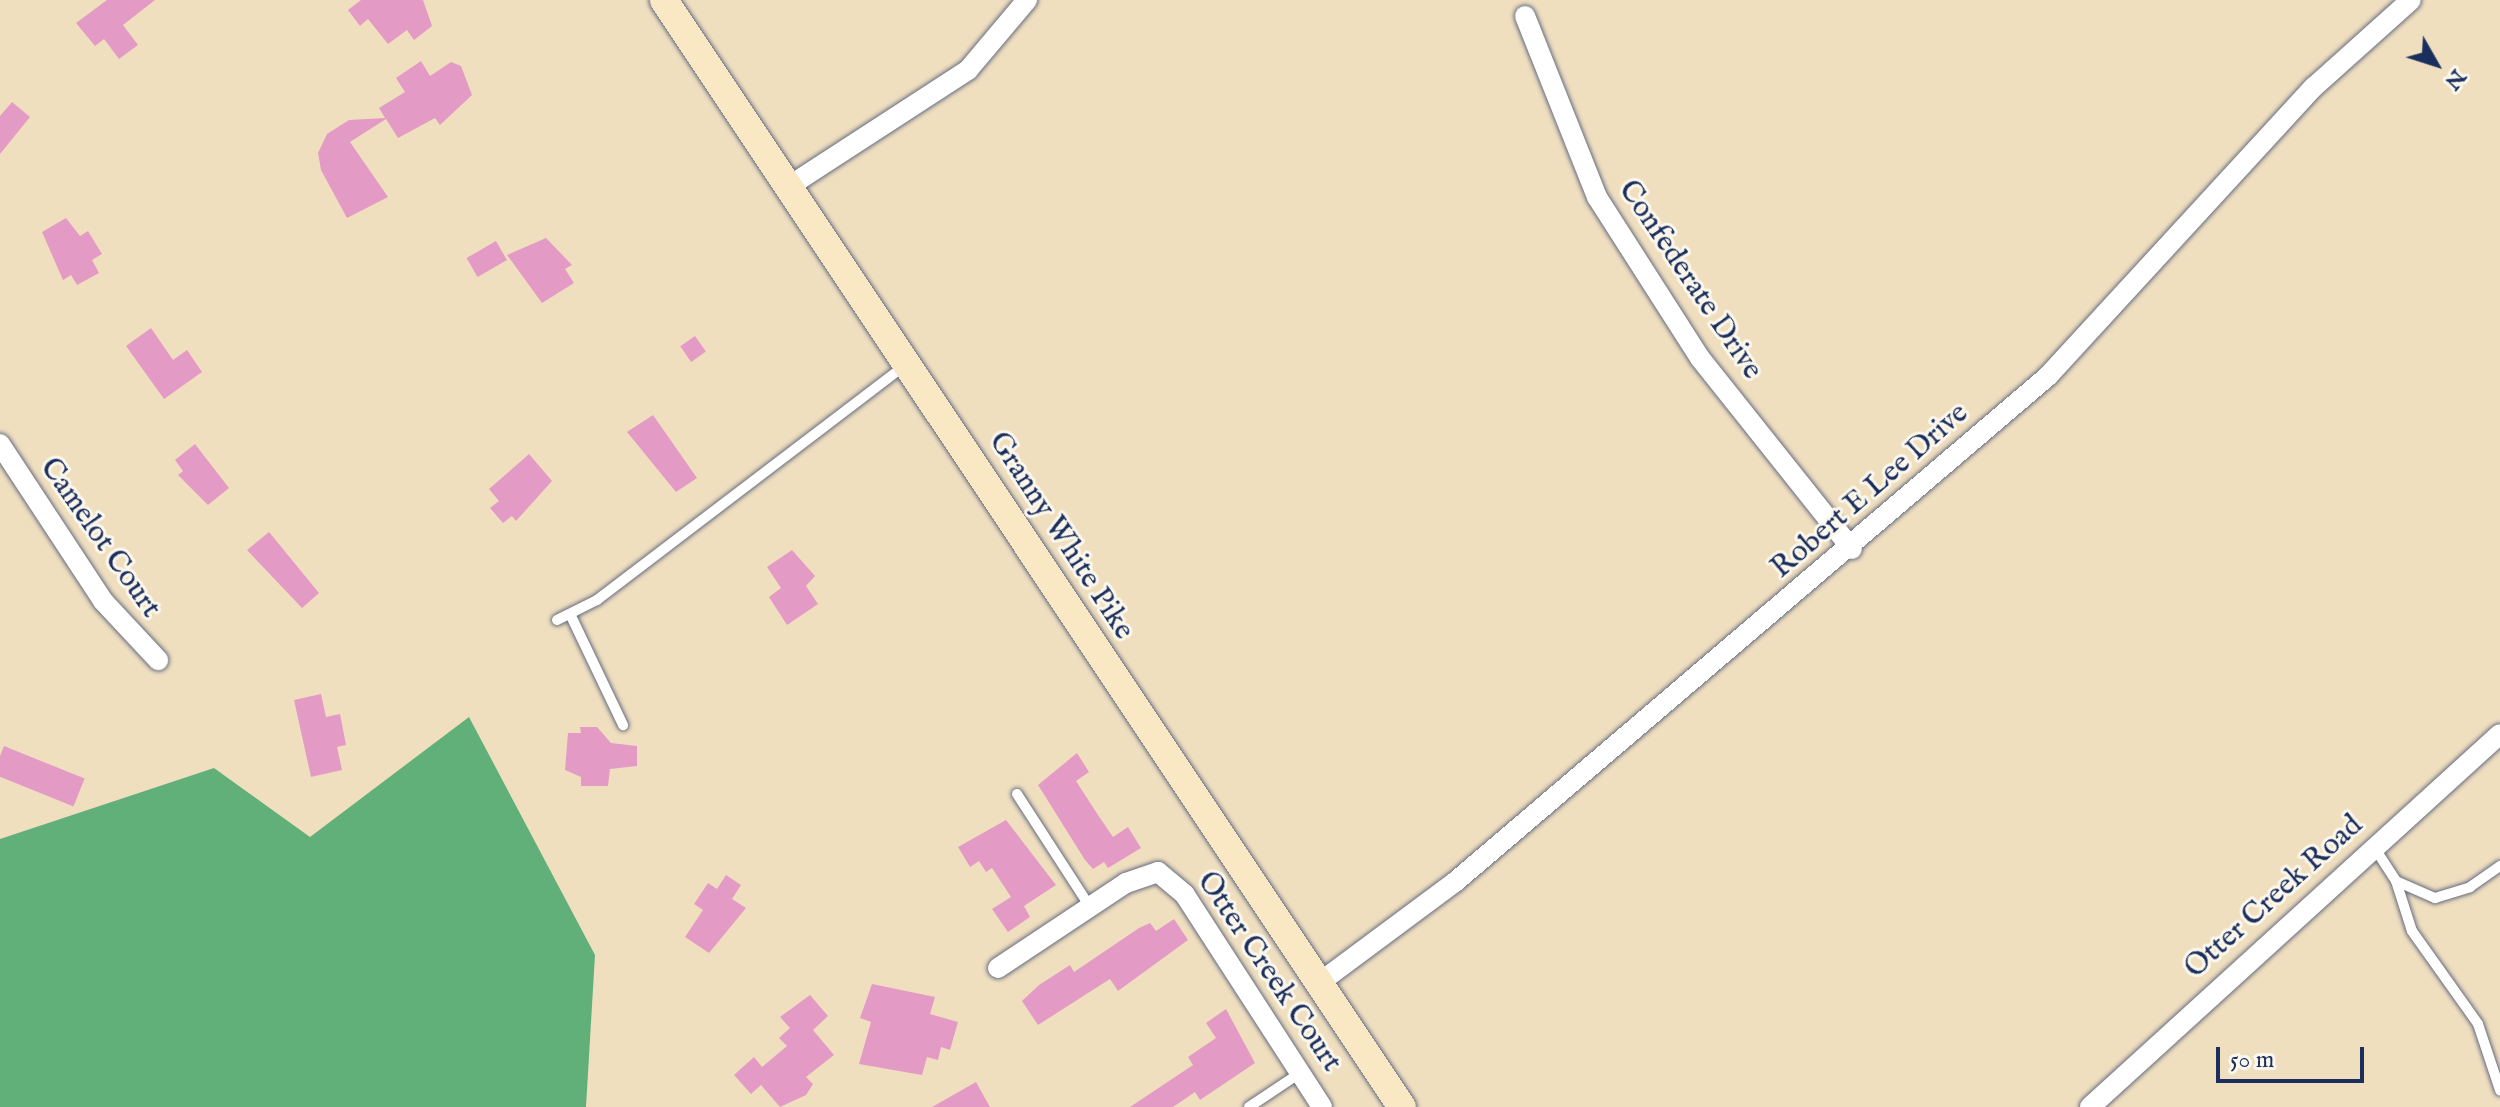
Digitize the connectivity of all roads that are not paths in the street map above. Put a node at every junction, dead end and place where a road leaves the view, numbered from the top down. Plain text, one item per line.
1 (664, 0) edge
2 (1027, 0) edge
3 (2411, 0) edge
4 (1525, 16) dead end
5 (788, 187) junction
6 (908, 363) junction
7 (0, 444) edge
8 (1852, 549) junction
9 (571, 616) junction
10 (557, 620) dead end
11 (158, 660) dead end
12 (623, 725) dead end
13 (2497, 744) edge
14 (1017, 794) dead end
15 (2374, 847) junction
16 (2500, 866) edge
17 (2396, 881) junction
18 (1090, 907) junction
19 (998, 968) dead end
20 (1323, 980) junction
21 (1300, 1073) junction
22 (2500, 1090) edge
23 (1249, 1107) edge
24 (1322, 1107) edge
25 (1402, 1107) edge
26 (2090, 1107) edge

1 - 5 main road, Granny White Pike
2 - 5 street
3 - 8 street, Robert E Lee Drive
4 - 8 street, Confederate Drive
5 - 6 main road, Granny White Pike
6 - 9 lane
6 - 20 main road, Granny White Pike
7 - 11 street, Camelot Court
8 - 20 street, Robert E Lee Drive
9 - 10 lane
9 - 12 lane
13 - 15 street, Otter Creek Road
14 - 18 lane
15 - 17 lane
15 - 26 street, Otter Creek Road
16 - 17 lane
17 - 22 lane
18 - 19 street, Otter Creek Court
18 - 21 street, Otter Creek Court
20 - 25 main road, Granny White Pike
21 - 23 lane
21 - 24 street, Otter Creek Court

